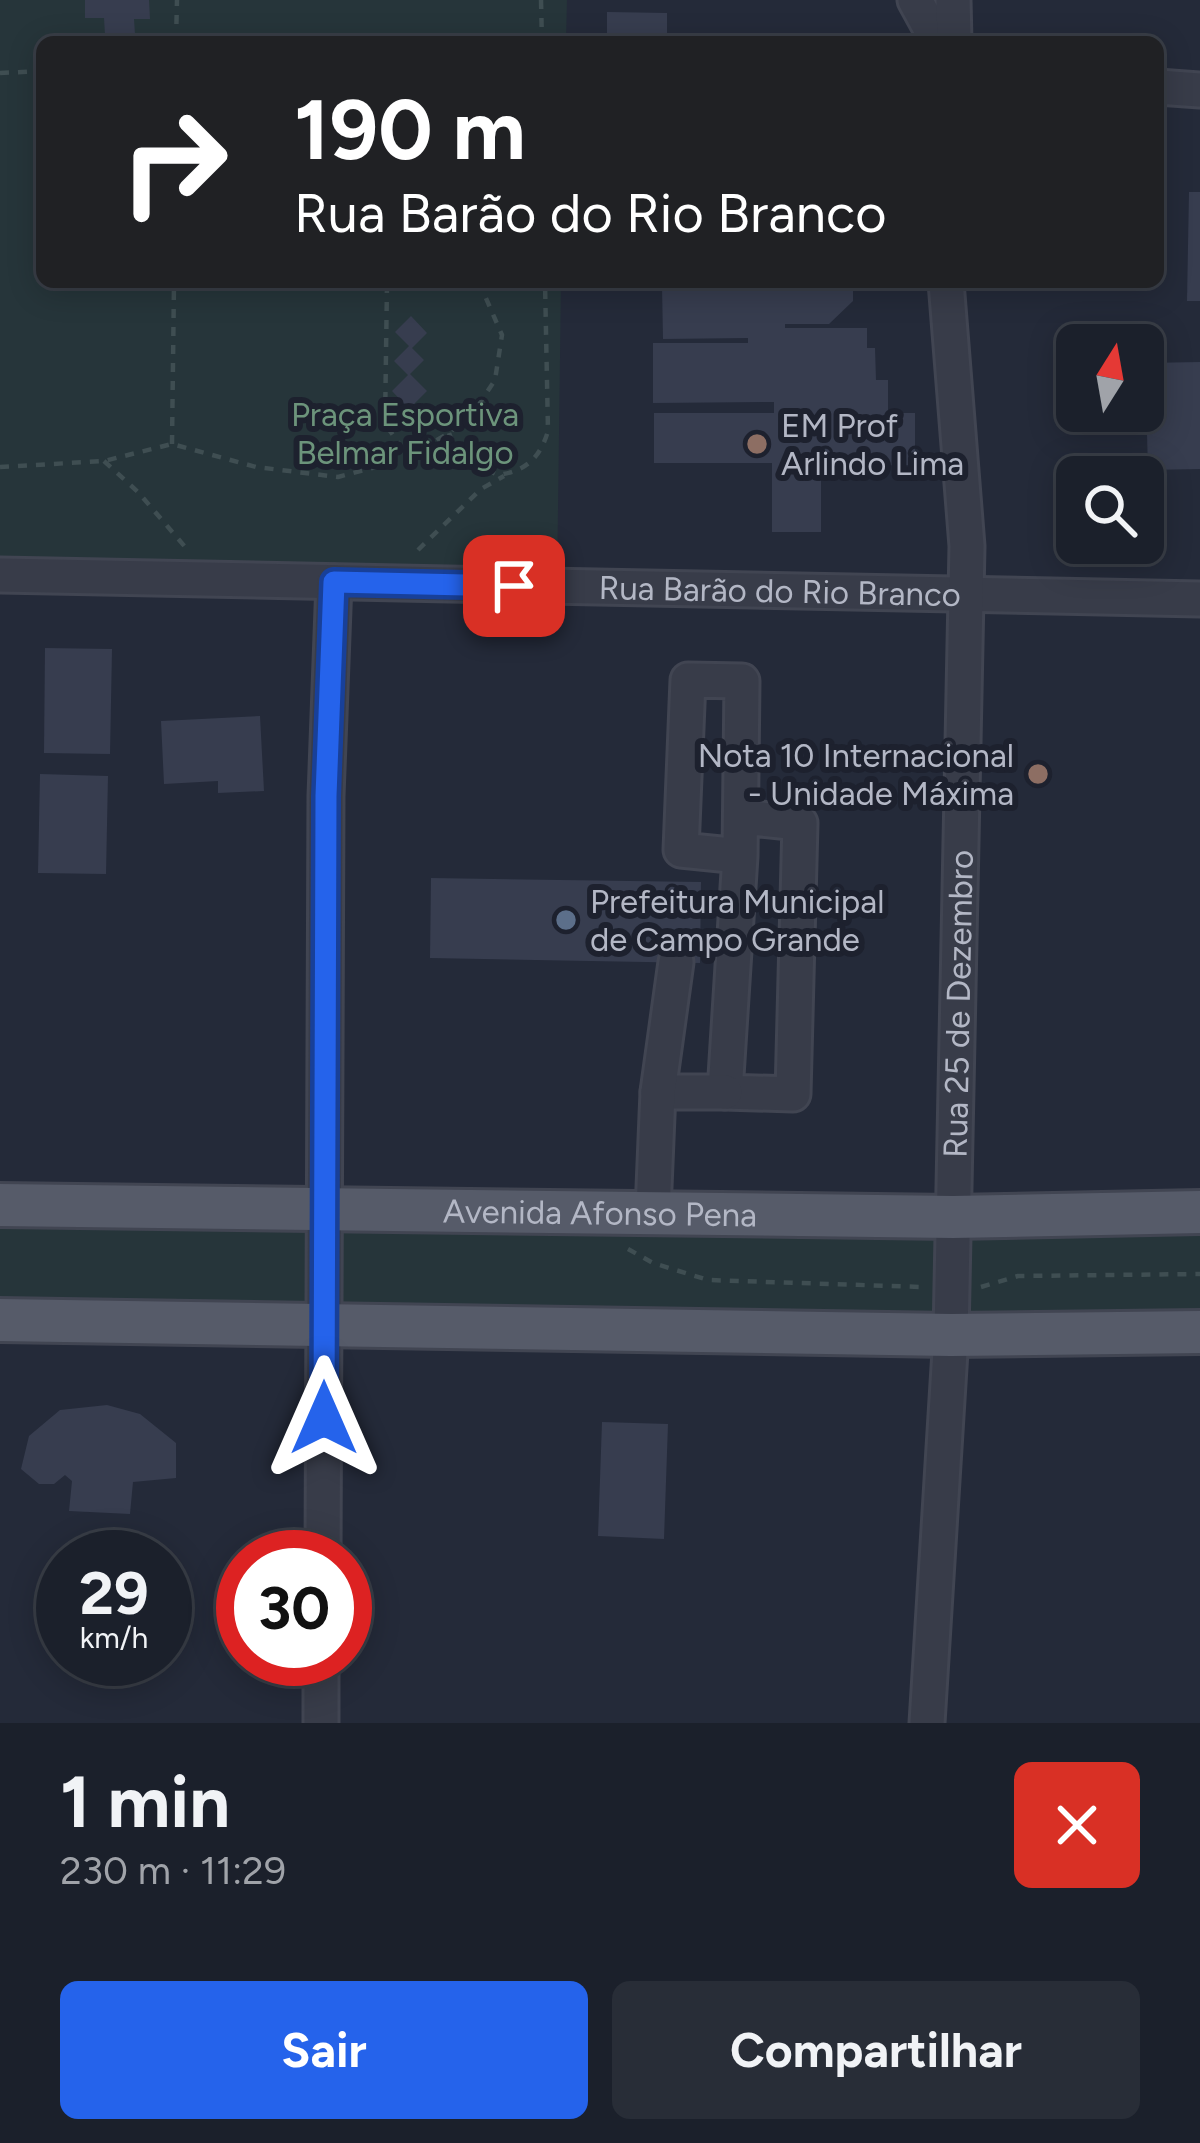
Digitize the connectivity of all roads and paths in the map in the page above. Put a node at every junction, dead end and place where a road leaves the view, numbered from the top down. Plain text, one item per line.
1 (177, 0) edge
2 (542, 0) edge
3 (915, 0) edge
4 (953, 0) edge
5 (176, 36) edge
6 (542, 36) edge
7 (935, 36) edge
8 (954, 36) edge
9 (36, 71) edge
10 (0, 74) edge
11 (1164, 87) edge
12 (1200, 90) edge
13 (174, 288) edge
14 (387, 288) edge
15 (483, 288) edge
16 (545, 288) edge
17 (946, 288) edge
18 (449, 433) junction
19 (172, 444) junction
20 (415, 452) junction
21 (104, 461) junction
22 (0, 467) edge
23 (515, 472) junction
24 (0, 575) edge
25 (204, 579) junction
26 (334, 582) junction
27 (385, 583) junction
28 (966, 594) junction
29 (1200, 599) edge
30 (742, 817) junction
31 (740, 856) junction
32 (676, 962) dead end
33 (658, 1092) junction
34 (725, 1092) junction
35 (0, 1205) edge
36 (327, 1209) junction
37 (652, 1211) junction
38 (1200, 1212) edge
39 (953, 1217) junction
40 (626, 1247) dead end
41 (1200, 1274) edge
42 (952, 1287) junction
43 (0, 1320) edge
44 (325, 1325) junction
45 (1200, 1332) edge
46 (950, 1335) junction
47 (322, 1530) edge
48 (321, 1686) edge
49 (321, 1723) edge
50 (926, 1723) edge

1 - 5 path
2 - 6 path
3 - 7 street
4 - 8 street
9 - 10 path
11 - 12 street
13 - 19 path
14 - 20 path
15 - 18 path
16 - 23 path
17 - 28 street, Rua 25 de Dezembro
18 - 20 path
18 - 23 path
19 - 20 path
19 - 21 path
21 - 22 path
21 - 25 path
23 - 27 path
24 - 25 street, Rua Barão do Rio Branco
25 - 26 street, Rua Barão do Rio Branco
26 - 27 street, Rua Barão do Rio Branco
26 - 36 street
27 - 28 street, Rua Barão do Rio Branco
28 - 29 street, Rua Barão do Rio Branco
28 - 39 street, Rua 25 de Dezembro
30 - 31 street
30 - 31 street
30 - 34 street
31 - 34 street
32 - 33 street
33 - 34 street
33 - 37 street
35 - 36 main road, Avenida Afonso Pena
36 - 37 main road, Avenida Afonso Pena
36 - 44 street
37 - 39 main road, Avenida Afonso Pena
38 - 39 main road, Avenida Afonso Pena
39 - 42 street, Rua 25 de Dezembro
40 - 42 path
41 - 42 path
42 - 46 street, Rua 25 de Dezembro
43 - 44 main road
44 - 46 main road
44 - 47 street
45 - 46 main road
46 - 50 street, Rua 25 de Dezembro
48 - 49 street

